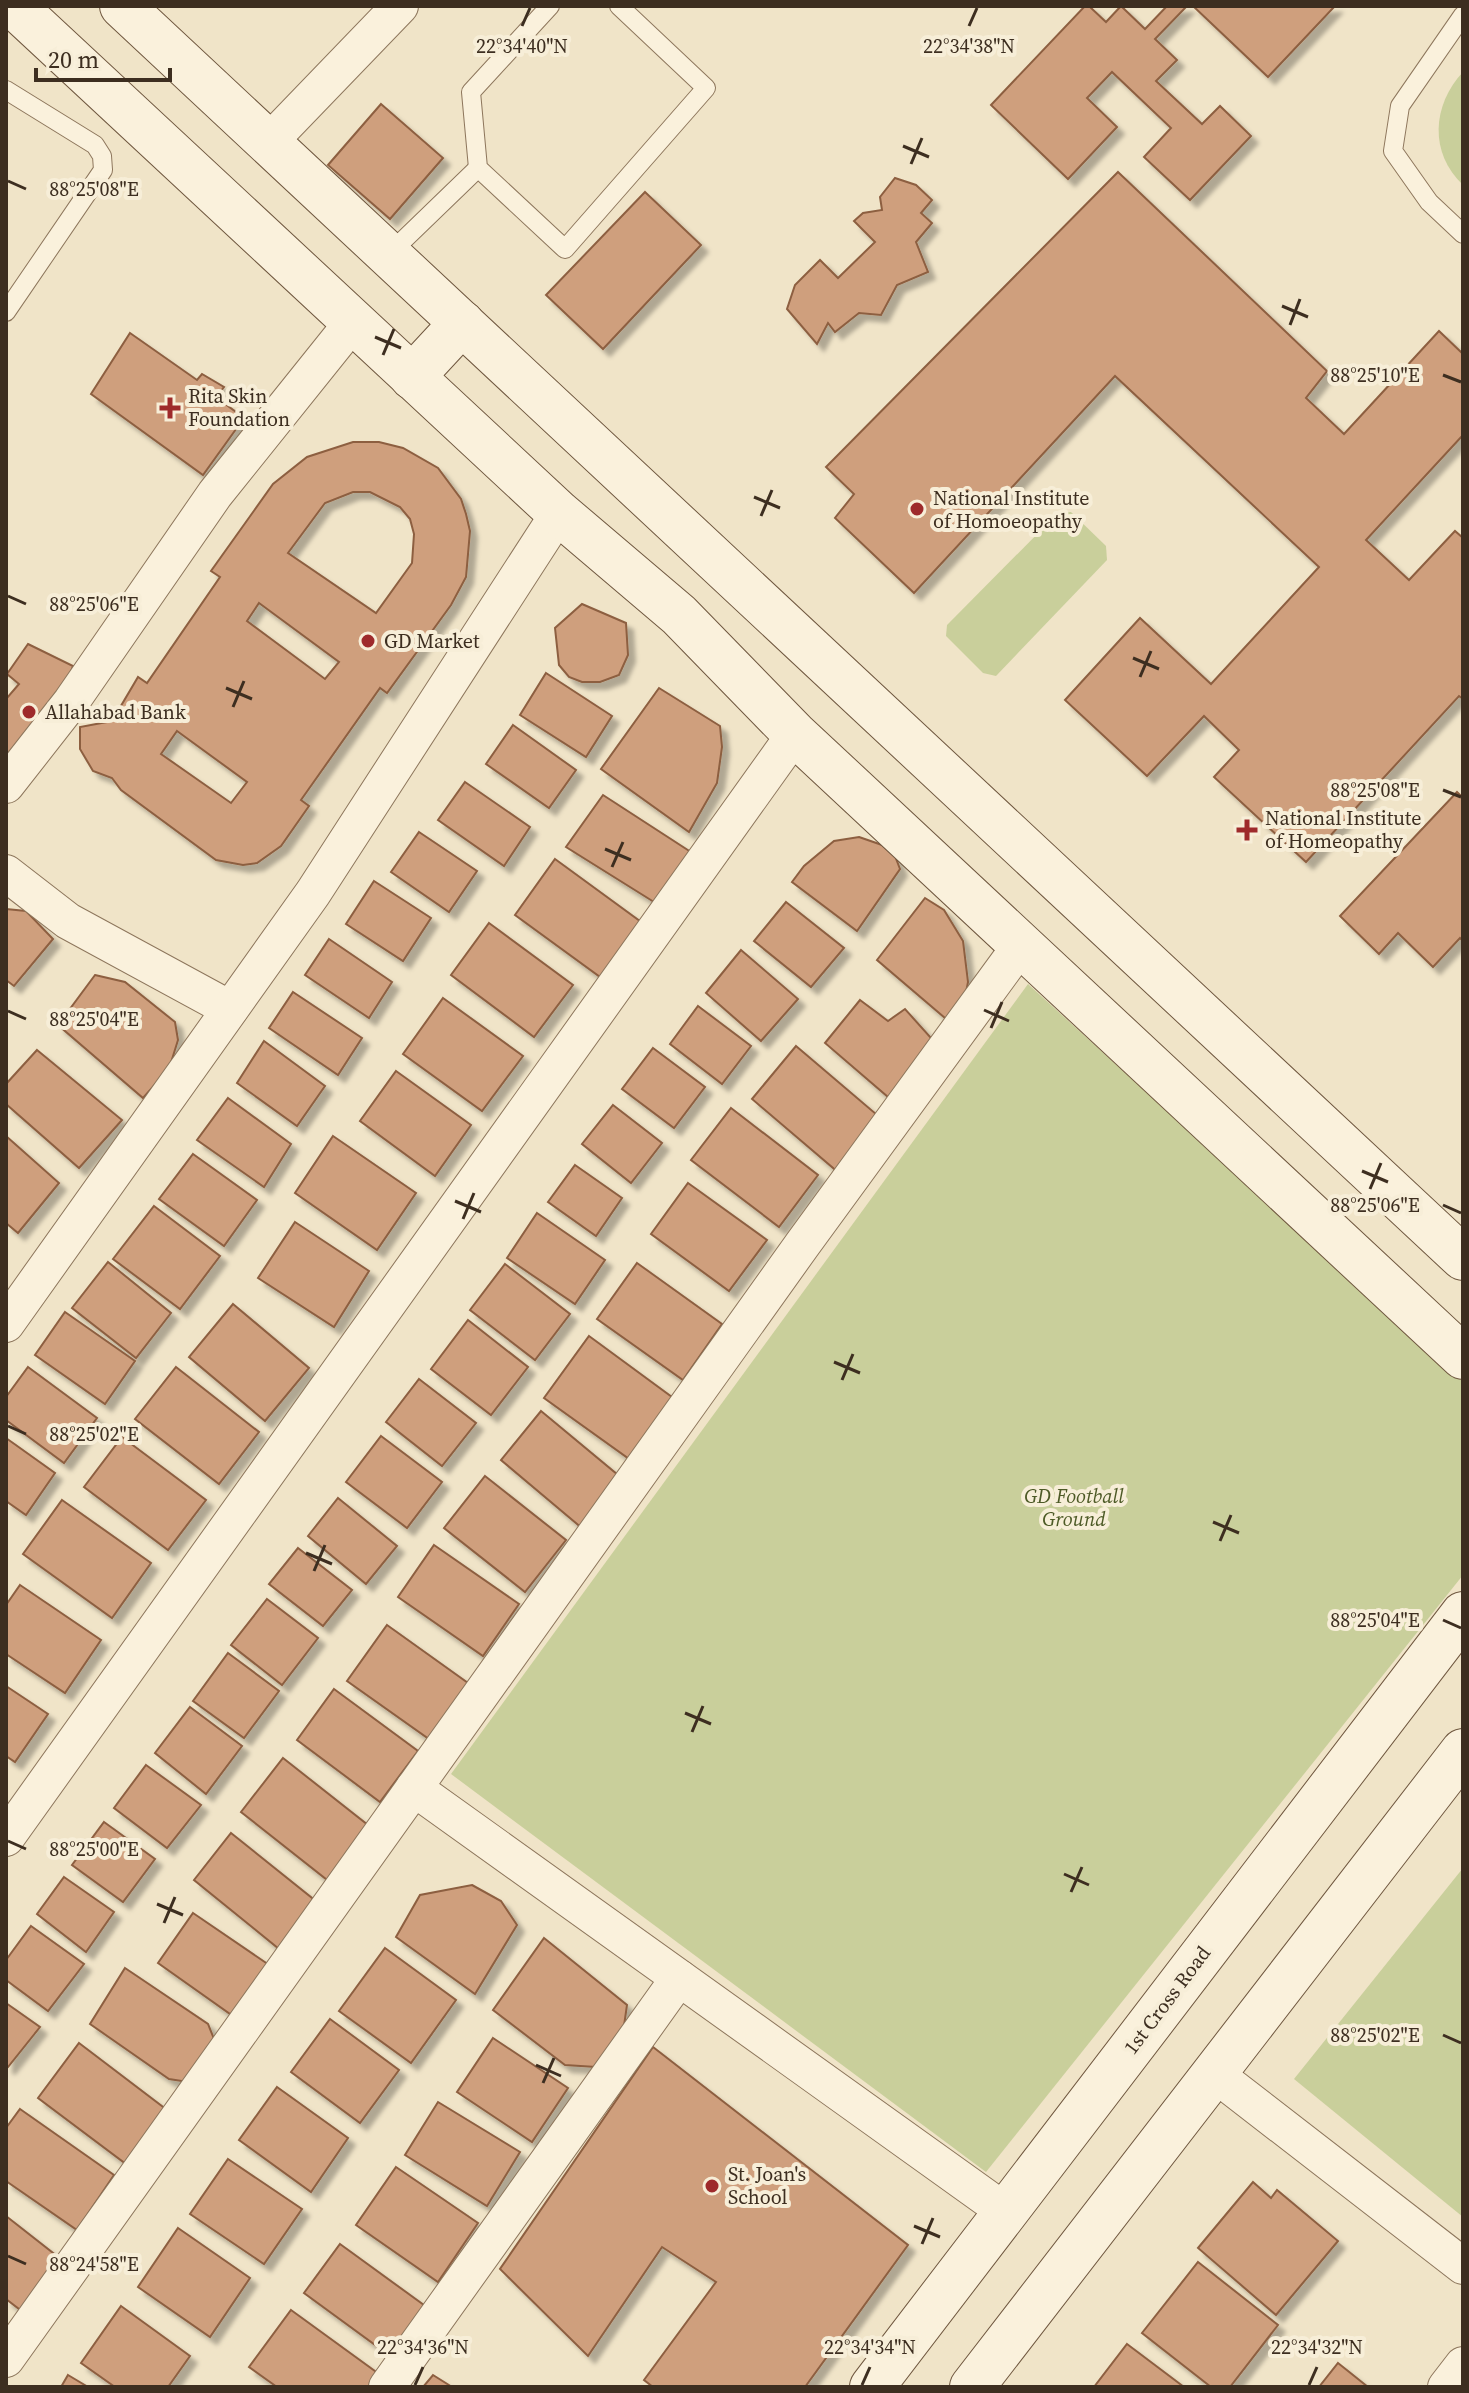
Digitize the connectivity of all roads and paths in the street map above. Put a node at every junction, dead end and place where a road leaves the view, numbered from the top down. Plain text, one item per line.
1 (14, 6) edge
2 (122, 6) edge
3 (400, 6) edge
4 (550, 6) edge
5 (619, 6) edge
6 (1463, 15) edge
7 (6, 90) edge
8 (268, 143) junction
9 (478, 168) junction
10 (1463, 234) edge
11 (388, 255) junction
12 (6, 312) edge
13 (353, 322) junction
14 (462, 323) junction
15 (412, 377) junction
16 (559, 513) junction
17 (795, 734) junction
18 (6, 785) edge
19 (6, 873) edge
20 (1021, 945) junction
21 (230, 1009) junction
22 (1463, 1258) edge
23 (6, 1324) edge
24 (1463, 1357) edge
25 (1463, 1614) edge
26 (1463, 1751) edge
27 (414, 1788) junction
28 (6, 1838) edge
29 (679, 1978) junction
30 (1215, 2074) junction
31 (1006, 2212) junction
32 (1463, 2266) edge
33 (6, 2359) edge
34 (1463, 2365) edge
35 (387, 2387) edge
36 (872, 2387) edge
37 (972, 2387) edge
38 (1446, 2387) edge

1 - 13 street
2 - 8 street
3 - 8 street
4 - 9 lane
5 - 9 lane
6 - 10 lane
7 - 12 lane
8 - 11 street
9 - 11 lane
11 - 14 street
13 - 15 street
13 - 18 street
14 - 15 street
14 - 22 street
15 - 16 street
16 - 17 street
16 - 21 street
17 - 20 street
17 - 28 street
19 - 21 street
20 - 24 street
20 - 27 street
21 - 23 street
25 - 31 street, 1st Cross Road
26 - 30 street
27 - 29 street
27 - 33 street
29 - 31 street
29 - 35 street
30 - 32 street
30 - 37 street
31 - 36 street, 1st Cross Road
34 - 38 street

